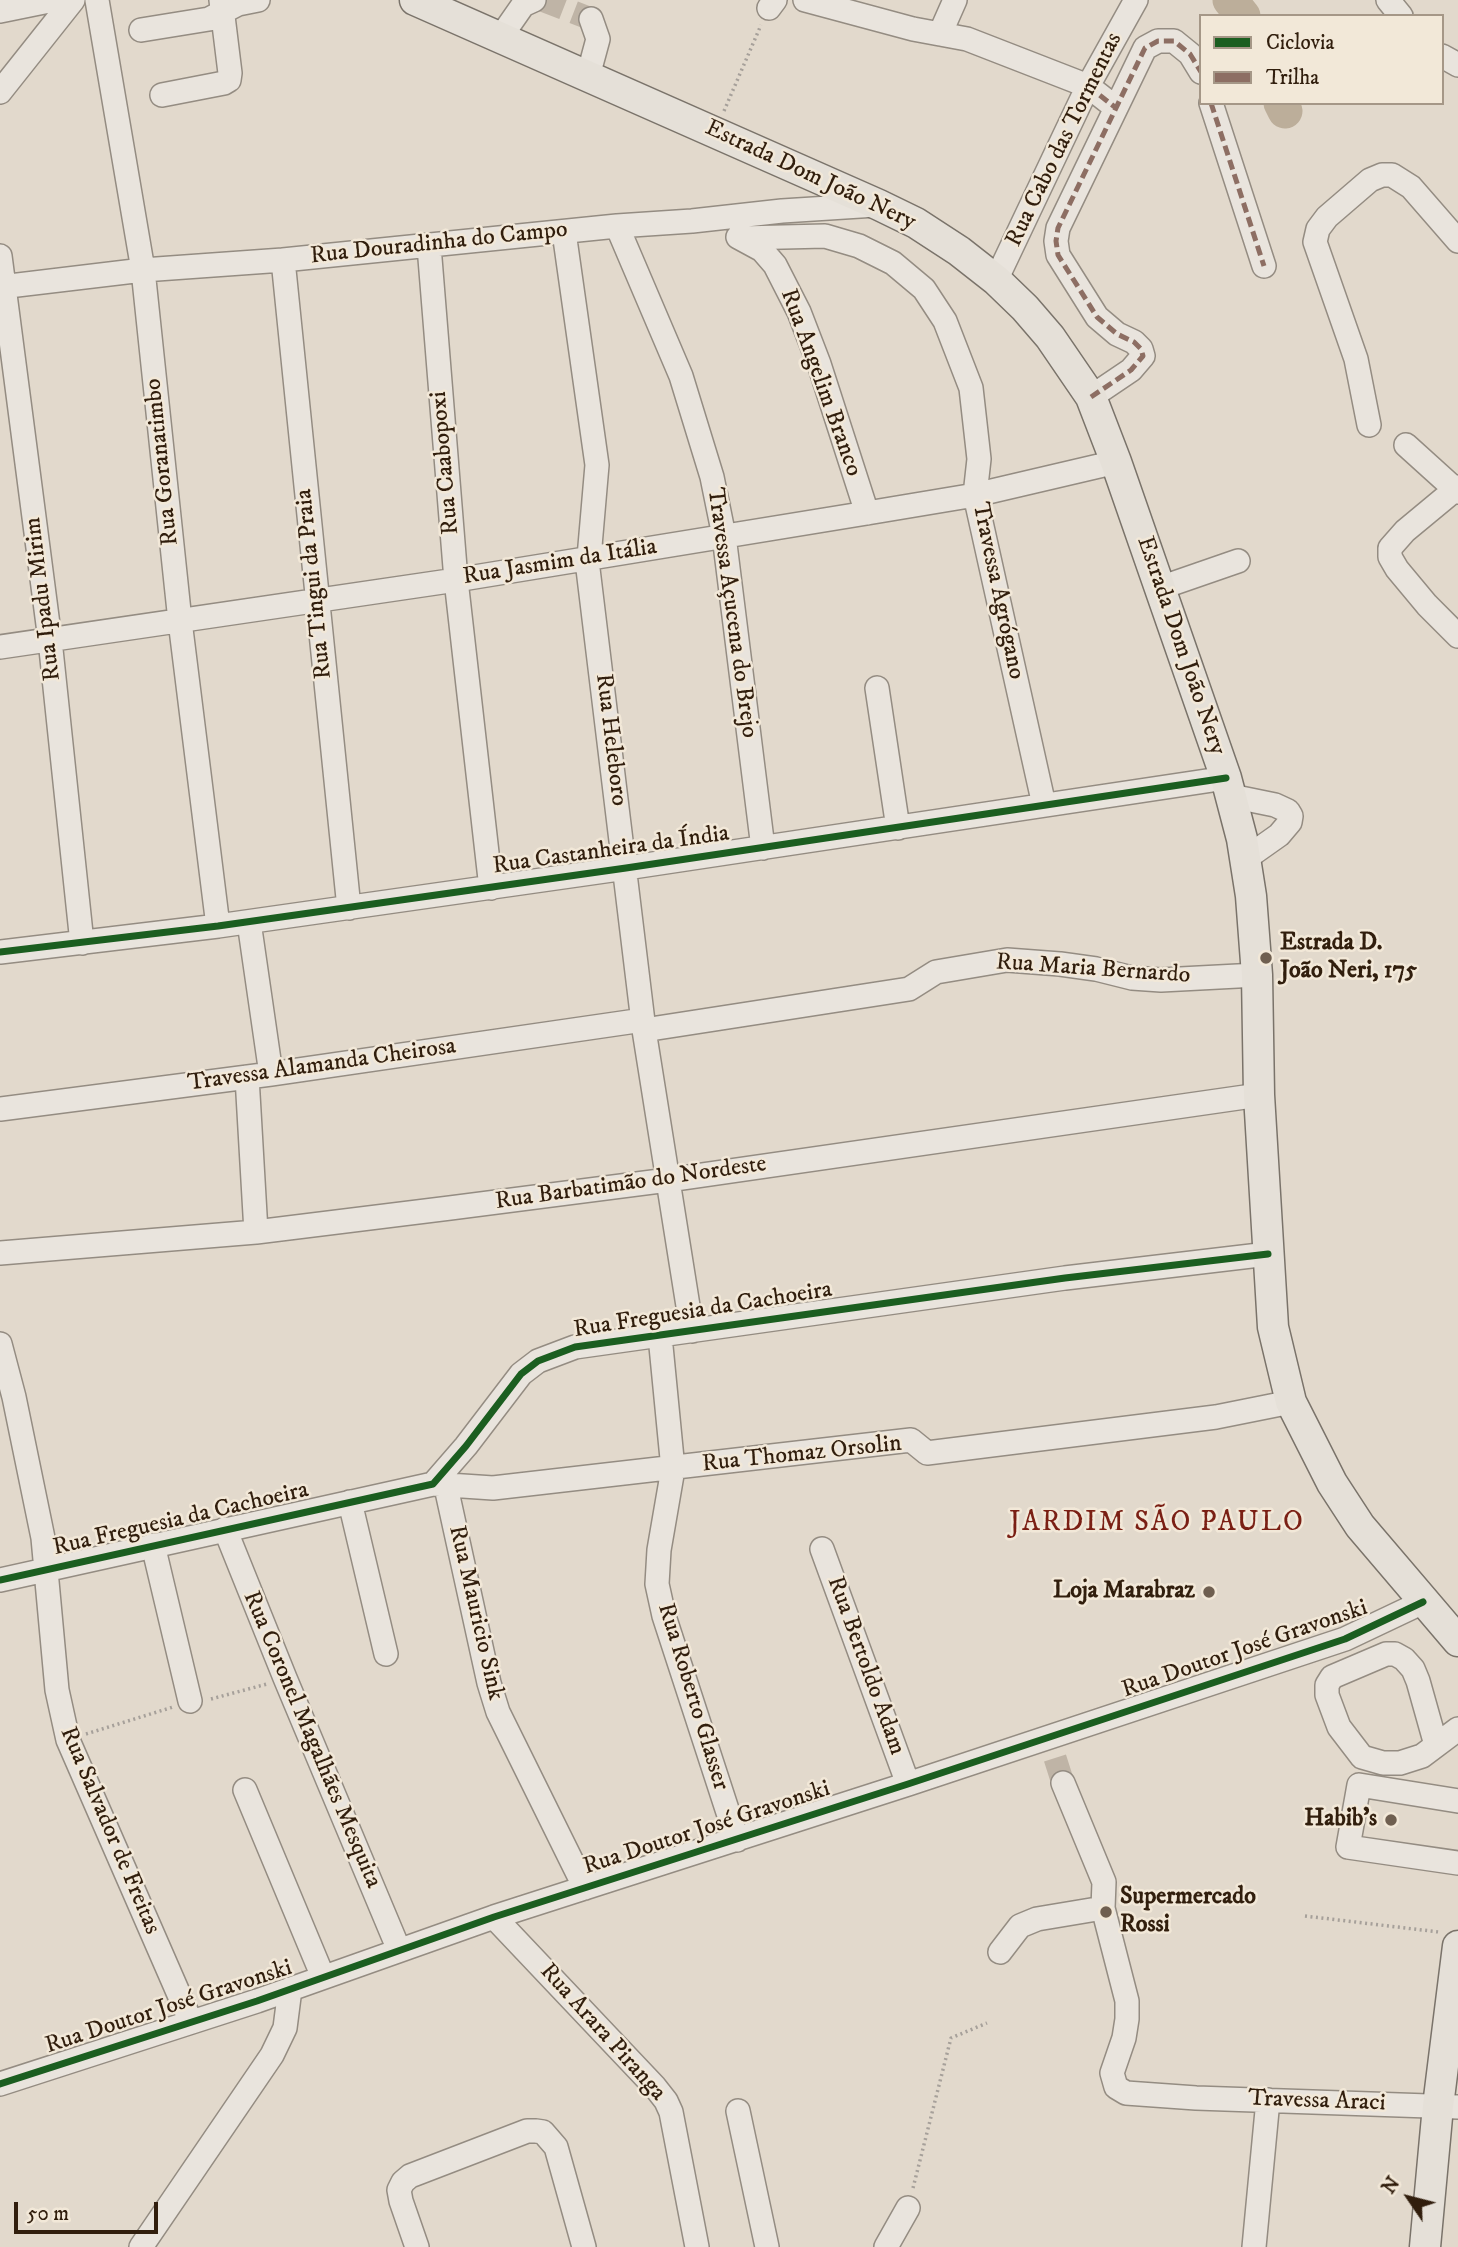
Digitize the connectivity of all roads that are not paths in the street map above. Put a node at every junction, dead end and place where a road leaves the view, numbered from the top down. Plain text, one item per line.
1 (54, 0) edge
2 (73, 0) edge
3 (97, 0) edge
4 (258, 0) edge
5 (415, 0) edge
6 (534, 0) edge
7 (805, 0) edge
8 (955, 0) edge
9 (1136, 0) edge
10 (1388, 0) edge
11 (222, 6) edge
12 (0, 11) edge
13 (1399, 14) edge
14 (592, 19) dead end
15 (141, 30) dead end
16 (940, 34) junction
17 (500, 38) junction
18 (1199, 69) edge
19 (588, 76) junction
20 (1088, 86) junction
21 (0, 92) edge
22 (162, 95) dead end
23 (1212, 105) edge
24 (1116, 108) junction
25 (879, 205) junction
26 (692, 221) junction
27 (617, 226) junction
28 (564, 232) junction
29 (742, 238) junction
30 (1458, 241) edge
31 (429, 246) junction
32 (0, 256) edge
33 (283, 260) junction
34 (1264, 266) dead end
35 (143, 270) junction
36 (996, 280) junction
37 (2, 287) edge
38 (1091, 397) junction
39 (1369, 425) dead end
40 (1406, 445) dead end
41 (1116, 462) junction
42 (1457, 489) edge
43 (975, 495) junction
44 (867, 513) junction
45 (724, 536) junction
46 (589, 558) junction
47 (1238, 561) dead end
48 (456, 580) junction
49 (1160, 588) junction
50 (317, 601) junction
51 (180, 621) junction
52 (1458, 636) edge
53 (50, 640) junction
54 (0, 647) edge
55 (877, 688) dead end
56 (1228, 787) junction
57 (1044, 805) junction
58 (898, 828) junction
59 (762, 848) junction
60 (1245, 859) junction
61 (626, 869) junction
62 (491, 888) junction
63 (349, 908) junction
64 (249, 922) junction
65 (218, 926) junction
66 (82, 943) junction
67 (0, 952) edge
68 (1257, 975) junction
69 (643, 1025) junction
70 (271, 1074) junction
71 (247, 1077) junction
72 (1259, 1095) junction
73 (0, 1108) edge
74 (668, 1180) junction
75 (256, 1232) junction
76 (0, 1253) edge
77 (1268, 1254) junction
78 (692, 1331) junction
79 (660, 1336) junction
80 (0, 1344) edge
81 (7, 1398) edge
82 (1291, 1402) junction
83 (673, 1469) junction
84 (439, 1485) junction
85 (350, 1502) junction
86 (225, 1529) junction
87 (153, 1545) junction
88 (822, 1549) dead end
89 (46, 1570) junction
90 (0, 1580) edge
91 (1423, 1602) junction
92 (1458, 1641) edge
93 (386, 1654) dead end
94 (190, 1701) dead end
95 (1458, 1729) edge
96 (1436, 1745) junction
97 (1063, 1783) tunnel mouth
98 (908, 1784) junction
99 (245, 1790) dead end
100 (1458, 1801) edge
101 (737, 1840) junction
102 (1458, 1863) edge
103 (585, 1888) junction
104 (1102, 1908) junction
105 (494, 1917) junction
106 (1454, 1940) edge
107 (399, 1950) junction
108 (1000, 1952) dead end
109 (323, 1977) junction
110 (290, 1989) junction
111 (191, 2022) junction
112 (2, 2079) edge
113 (1268, 2100) junction
114 (1448, 2106) edge
115 (738, 2111) dead end
116 (908, 2208) road end
117 (148, 2243) edge
118 (418, 2247) edge
119 (584, 2247) edge
120 (697, 2247) edge
121 (767, 2247) edge
122 (886, 2247) edge
123 (1254, 2247) edge
124 (1425, 2247) edge

1 - 12 street
2 - 21 street
3 - 35 street, Rua Goranatimbo
4 - 11 street
5 - 17 main road, Estrada Dom João Nery
6 - 17 street
7 - 16 street
8 - 16 street
9 - 20 street, Rua Cabo das Tormentas
10 - 13 street
11 - 15 street
11 - 22 street
14 - 19 street
16 - 20 street
17 - 19 main road, Estrada Dom João Nery
18 - 24 street
19 - 25 main road, Estrada Dom João Nery
20 - 24 street
20 - 36 street, Rua Cabo das Tormentas
23 - 34 street
24 - 38 street
25 - 26 street, Rua Douradinha do Campo
25 - 36 main road, Estrada Dom João Nery
26 - 27 street, Rua Douradinha do Campo
26 - 29 street, Rua Angelim Branco
27 - 28 street, Rua Douradinha do Campo
27 - 45 street, Travessa Açucena do Brejo
28 - 31 street, Rua Douradinha do Campo
28 - 46 street, Rua Heleboro
29 - 43 street, Travessa Agrógano
29 - 44 street, Rua Angelim Branco
30 - 39 street
31 - 33 street, Rua Douradinha do Campo
31 - 48 street, Rua Caabopoxi
32 - 37 street, Rua Ipadu Mirim
33 - 35 street, Rua Douradinha do Campo
33 - 50 street, Rua Tingui da Praia
35 - 37 street, Rua Douradinha do Campo
35 - 51 street, Rua Goranatimbo
36 - 38 main road, Estrada Dom João Nery
37 - 53 street, Rua Ipadu Mirim
38 - 41 main road, Estrada Dom João Nery
40 - 42 street
41 - 43 street, Rua Jasmim da Itália
41 - 49 main road, Estrada Dom João Nery
42 - 52 street
43 - 44 street, Rua Jasmim da Itália
43 - 57 street, Travessa Agrógano
44 - 45 street, Rua Jasmim da Itália
45 - 46 street, Rua Jasmim da Itália
45 - 59 street, Travessa Açucena do Brejo
46 - 48 street, Rua Jasmim da Itália
46 - 61 street, Rua Heleboro
47 - 49 street
48 - 50 street, Rua Jasmim da Itália
48 - 62 street, Rua Caabopoxi
49 - 56 main road, Estrada Dom João Nery
50 - 51 street, Rua Jasmim da Itália
50 - 63 street, Rua Tingui da Praia
51 - 53 street, Rua Jasmim da Itália
51 - 65 street, Rua Goranatimbo
53 - 54 street, Rua Jasmim da Itália
53 - 66 street, Rua Ipadu Mirim
55 - 58 street
56 - 57 street, Rua Castanheira da Índia
56 - 60 main road, Estrada Dom João Nery
56 - 60 street, Rua Castanheira da Índia
57 - 58 street, Rua Castanheira da Índia
58 - 59 street, Rua Castanheira da Índia
59 - 61 street, Rua Castanheira da Índia
60 - 68 main road, Estrada Dom João Nery
61 - 62 street, Rua Castanheira da Índia
61 - 69 street, Rua Heleboro
62 - 63 street, Rua Castanheira da Índia
63 - 64 street, Rua Castanheira da Índia
64 - 65 street, Rua Castanheira da Índia
64 - 70 street
65 - 66 street, Rua Castanheira da Índia
66 - 67 street, Rua Castanheira da Índia
68 - 69 street, Rua Maria Bernardo
68 - 72 main road, Estrada Dom João Nery
69 - 70 street, Travessa Alamanda Cheirosa
69 - 74 street, Rua Heleboro
70 - 71 street, Travessa Alamanda Cheirosa
71 - 73 street, Travessa Alamanda Cheirosa
71 - 75 street
72 - 74 street, Rua Barbatimão do Nordeste
72 - 77 main road, Estrada Dom João Nery
74 - 75 street, Rua Barbatimão do Nordeste
74 - 78 street, Rua Heleboro
75 - 76 street, Rua Barbatimão do Nordeste
77 - 78 street, Rua Freguesia da Cachoeira
77 - 82 main road, Estrada Dom João Nery
78 - 79 street, Rua Freguesia da Cachoeira
79 - 83 street, Rua Roberto Glasser
79 - 84 street, Rua Freguesia da Cachoeira
80 - 81 street, Rua Salvador de Freitas
81 - 89 street, Rua Salvador de Freitas
82 - 83 street, Rua Thomaz Orsolin
82 - 91 main road, Estrada Dom João Nery
83 - 84 street, Rua Thomaz Orsolin
83 - 101 street, Rua Roberto Glasser
84 - 85 street, Rua Freguesia da Cachoeira
84 - 103 street, Rua Mauricio Sink
85 - 86 street, Rua Freguesia da Cachoeira
85 - 93 street
86 - 87 street, Rua Freguesia da Cachoeira
86 - 107 street, Rua Coronel Magalhães Mesquita
87 - 89 street, Rua Freguesia da Cachoeira
87 - 94 street
88 - 98 street, Rua Bertoldo Adam
89 - 90 street, Rua Freguesia da Cachoeira
89 - 111 street, Rua Salvador de Freitas
91 - 92 main road, Estrada Dom João Nery
91 - 98 street, Rua Doutor José Gravonski
95 - 96 street
96 - 96 street
97 - 104 street
98 - 101 street, Rua Doutor José Gravonski
99 - 109 street
100 - 102 street
101 - 103 street, Rua Doutor José Gravonski
103 - 105 street, Rua Doutor José Gravonski
104 - 108 street
104 - 113 street, Travessa Araci
105 - 107 street, Rua Doutor José Gravonski
105 - 120 street, Rua Arara Piranga
106 - 114 main road
107 - 109 street, Rua Doutor José Gravonski
109 - 110 street, Rua Doutor José Gravonski
110 - 111 street, Rua Doutor José Gravonski
110 - 117 street
111 - 112 street, Rua Doutor José Gravonski
113 - 114 street, Travessa Araci
113 - 123 street
114 - 124 main road
115 - 121 street
116 - 122 street
118 - 119 street

